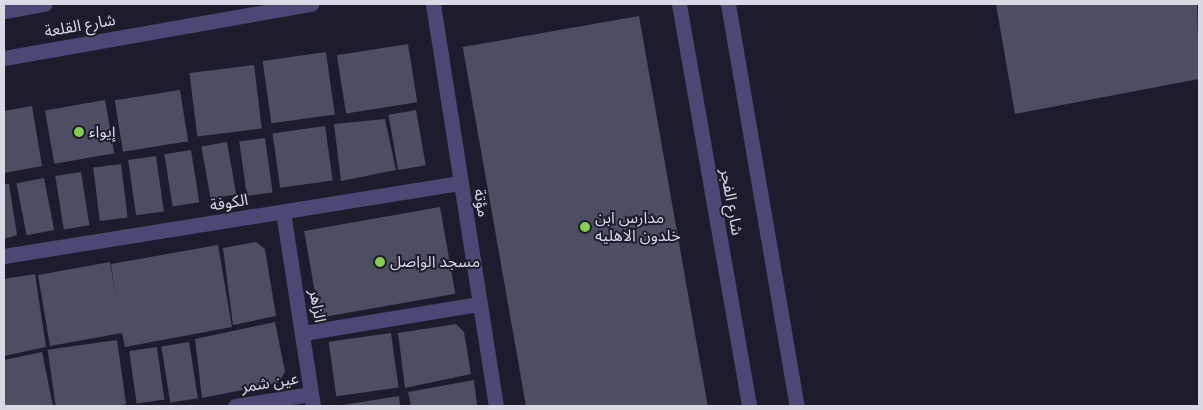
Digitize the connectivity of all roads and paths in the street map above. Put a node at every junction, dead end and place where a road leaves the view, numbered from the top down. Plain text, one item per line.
1 (44, 4) edge
2 (311, 4) edge
3 (433, 4) edge
4 (679, 4) edge
5 (728, 4) edge
6 (4, 11) edge
7 (4, 58) edge
8 (460, 183) junction
9 (283, 212) junction
10 (4, 256) edge
11 (478, 304) junction
12 (304, 333) junction
13 (312, 400) edge
14 (235, 406) edge
15 (496, 406) edge
16 (749, 406) edge
17 (798, 406) edge

1 - 6 street, شارع القلعة
2 - 7 street, شارع القلعة
3 - 8 street, مؤتة
4 - 16 street, شارع الفجر
5 - 17 street, شارع الفجر
8 - 9 street, الكوفة
8 - 11 street, مؤتة
9 - 10 street, الكوفة
9 - 12 street, الزاهر
11 - 12 street
11 - 15 street, مؤتة
12 - 13 street, الزاهر
13 - 14 street, عين شمر

